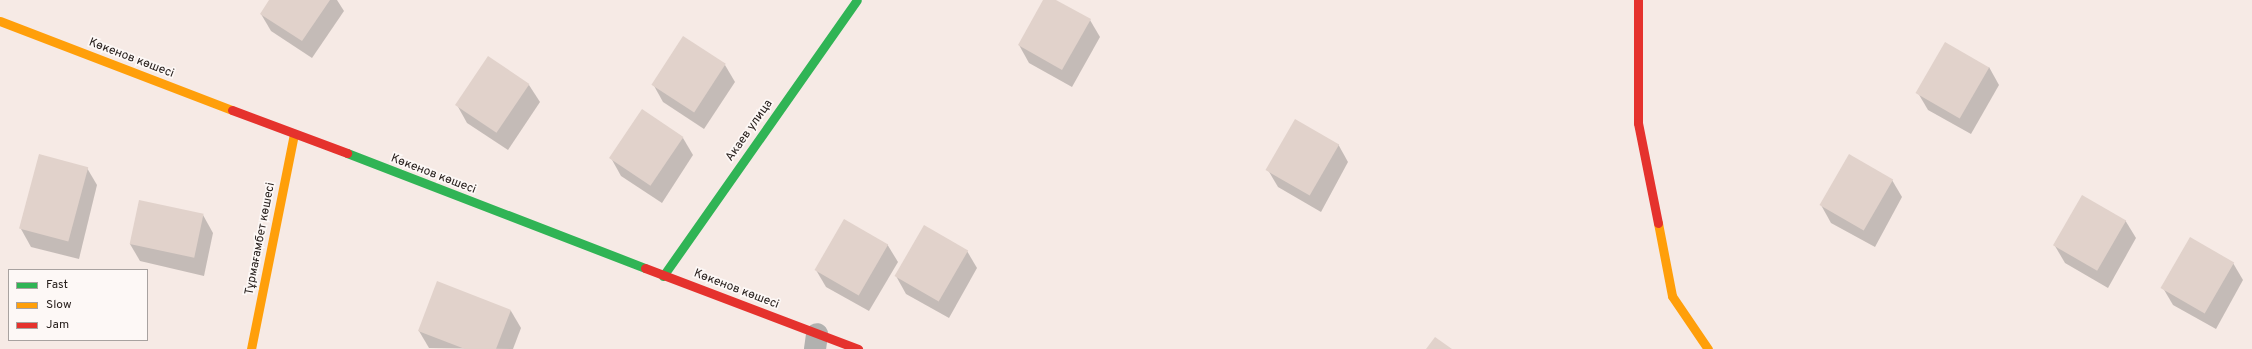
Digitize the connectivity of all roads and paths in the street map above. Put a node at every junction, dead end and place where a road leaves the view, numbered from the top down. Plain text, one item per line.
1 (857, 0) edge
2 (1638, 0) edge
3 (0, 21) edge
4 (294, 134) junction
5 (663, 276) junction
6 (816, 341) edge
7 (251, 349) edge
8 (858, 349) edge
9 (1708, 349) edge

1 - 5 street, Акаев улица
2 - 9 street
3 - 4 street, Көкенов көшесі
4 - 5 street, Көкенов көшесі
4 - 7 street, Тұрмағамбет көшесі
5 - 6 street, Көкенов көшесі
6 - 8 street, Көкенов көшесі

